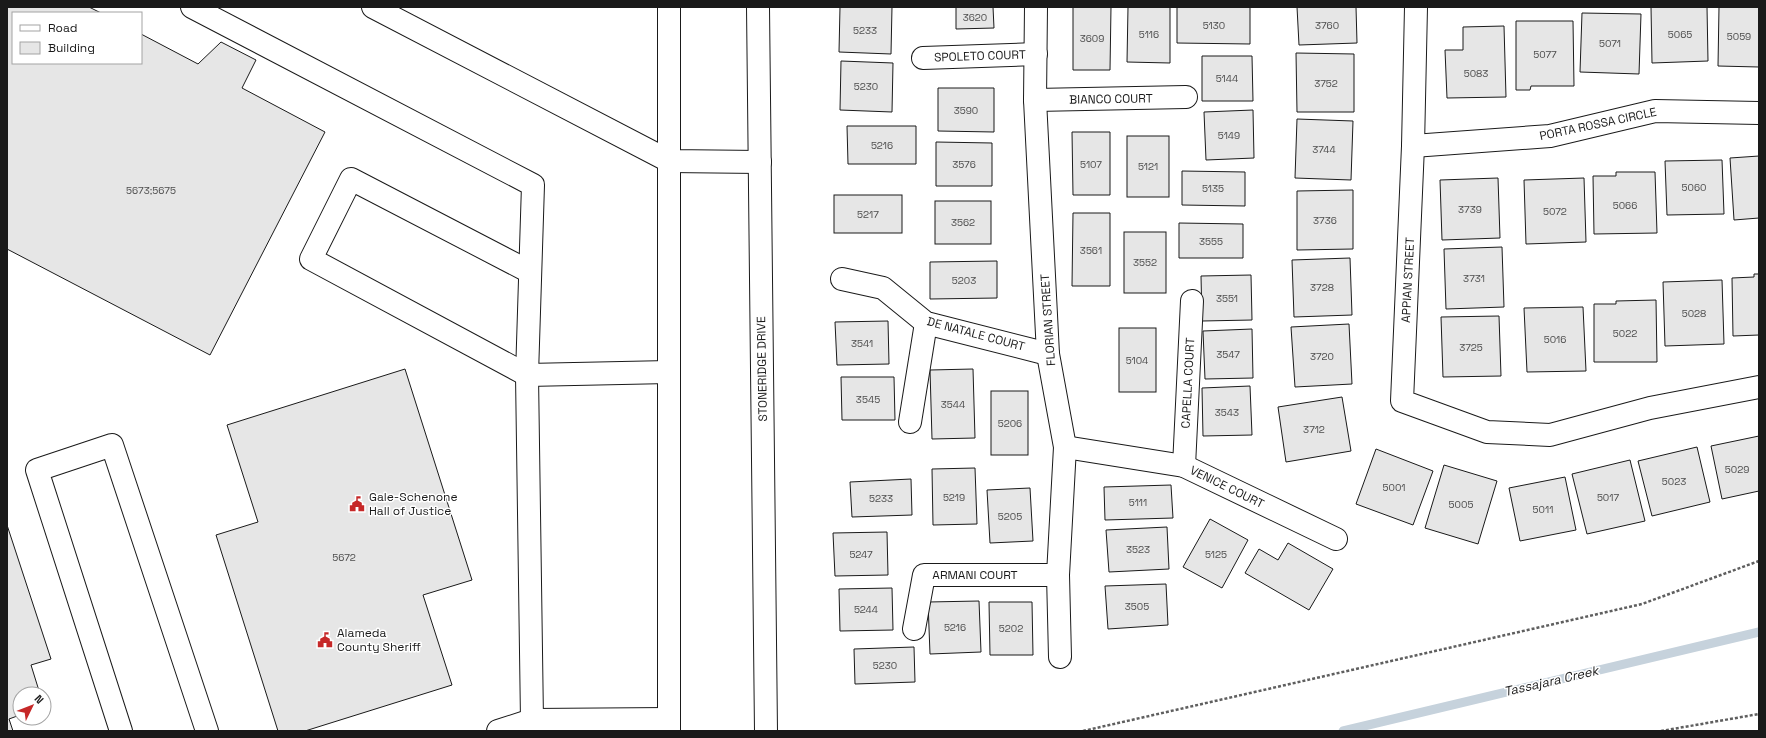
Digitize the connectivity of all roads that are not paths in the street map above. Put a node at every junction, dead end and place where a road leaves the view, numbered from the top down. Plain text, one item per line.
1 (192, 7) edge
2 (373, 7) edge
3 (669, 7) edge
4 (758, 7) edge
5 (1036, 7) edge
6 (1416, 7) edge
7 (1036, 54) junction
8 (923, 58) dead end
9 (1186, 98) dead end
10 (1035, 100) junction
11 (1759, 113) edge
12 (1413, 146) junction
13 (669, 161) junction
14 (760, 162) junction
15 (530, 272) junction
16 (842, 279) dead end
17 (1192, 301) dead end
18 (926, 323) junction
19 (1048, 354) junction
20 (669, 372) junction
21 (527, 375) junction
22 (1759, 386) edge
23 (910, 422) dead end
24 (1065, 447) junction
25 (1184, 466) junction
26 (1336, 539) dead end
27 (1058, 575) junction
28 (914, 629) dead end
29 (1060, 657) dead end
30 (532, 720) junction
31 (669, 725) edge
32 (121, 731) edge
33 (207, 731) edge
34 (498, 731) edge
35 (766, 731) edge

1 - 15 street
2 - 13 street
3 - 13 street
4 - 14 street, STONERIDGE DRIVE
5 - 7 street, FLORIAN STREET
6 - 12 street, APPIAN STREET
7 - 8 street, SPOLETO COURT
7 - 10 street, FLORIAN STREET
9 - 10 street, BIANCO COURT
10 - 19 street, FLORIAN STREET
11 - 12 street, PORTA ROSSA CIRCLE
12 - 22 street, APPIAN STREET
13 - 14 street
13 - 20 street
14 - 35 street, STONERIDGE DRIVE
15 - 21 street
15 - 21 street
16 - 18 street, DE NATALE COURT
17 - 25 street, CAPELLA COURT
18 - 19 street, DE NATALE COURT
18 - 23 street
19 - 24 street, FLORIAN STREET
20 - 21 street
20 - 31 street
21 - 30 street
24 - 25 street, VENICE COURT
24 - 27 street, FLORIAN STREET
25 - 26 street, VENICE COURT
27 - 28 street, ARMANI COURT
27 - 29 street, FLORIAN STREET
30 - 31 street
30 - 34 street
32 - 33 street

